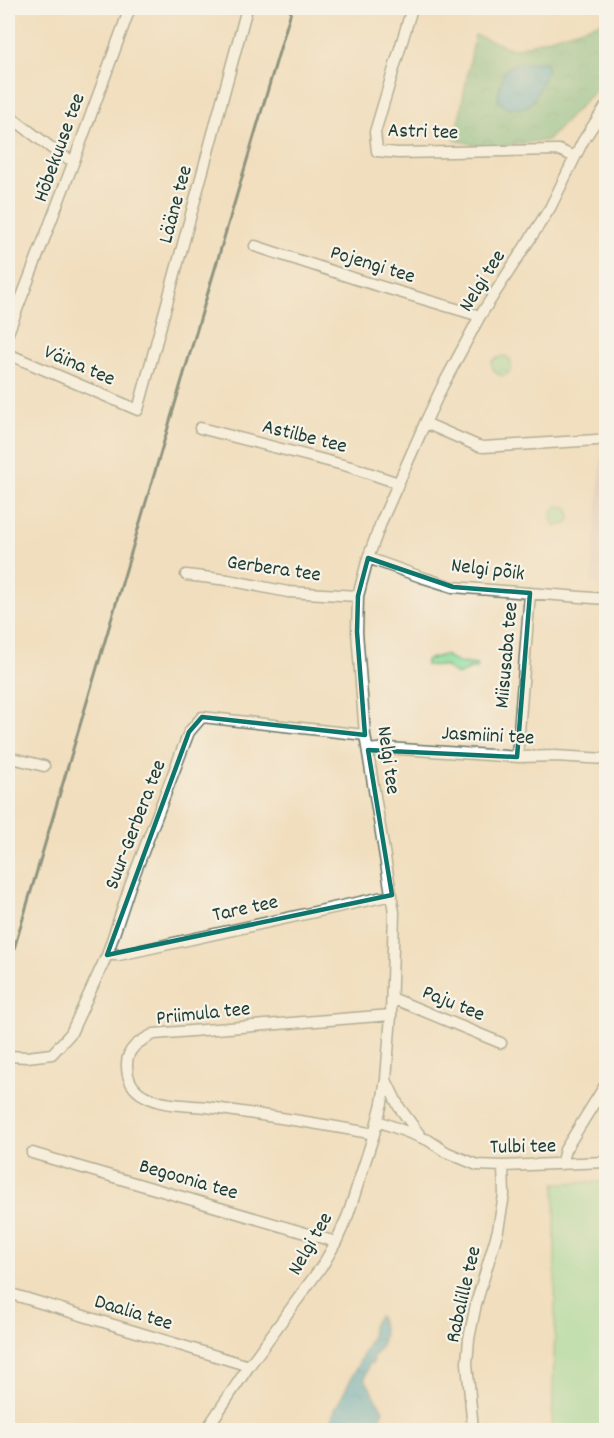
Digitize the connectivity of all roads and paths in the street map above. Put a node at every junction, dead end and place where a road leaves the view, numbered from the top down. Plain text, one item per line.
1 (130, 8) edge
2 (247, 8) edge
3 (412, 8) edge
4 (606, 106) edge
5 (8, 115) edge
6 (575, 157) junction
7 (74, 161) junction
8 (255, 246) dead end
9 (480, 316) junction
10 (8, 333) edge
11 (8, 354) edge
12 (138, 410) joint
13 (425, 423) junction
14 (200, 428) dead end
15 (597, 440) dead end
16 (398, 483) junction
17 (368, 558) junction
18 (186, 575) dead end
19 (530, 593) junction
20 (358, 596) junction
21 (606, 599) edge
22 (365, 735) junction
23 (368, 750) junction
24 (8, 757) edge
25 (517, 757) junction
26 (606, 759) edge
27 (44, 766) dead end
28 (392, 895) junction
29 (107, 955) junction
30 (392, 998) junction
31 (391, 1015) junction
32 (501, 1043) dead end
33 (8, 1056) edge
34 (386, 1079) junction
35 (605, 1087) edge
36 (378, 1121) junction
37 (374, 1134) junction
38 (422, 1138) junction
39 (32, 1153) dead end
40 (606, 1162) edge
41 (561, 1164) junction
42 (503, 1166) junction
43 (336, 1242) junction
44 (8, 1293) edge
45 (249, 1366) junction
46 (206, 1431) edge
47 (472, 1431) edge

1 - 7 street, Hõbekuuse tee
2 - 12 street, Lääne tee
3 - 6 street, Astri tee
4 - 6 street, Nelgi tee
5 - 7 street
6 - 9 street, Nelgi tee
7 - 10 street, Hõbekuuse tee
8 - 9 street, Pojengi tee
9 - 13 street, Nelgi tee
11 - 12 street, Väina tee
13 - 15 street
13 - 16 street, Nelgi tee
14 - 16 street, Astilbe tee
16 - 17 street, Nelgi tee
17 - 19 street, Nelgi põik
17 - 20 street, Nelgi tee
18 - 20 street, Gerbera tee
19 - 21 street, Nelgi põik
19 - 25 street, Miisusaba tee
20 - 22 street, Nelgi tee
22 - 23 street, Nelgi tee
22 - 29 street, Suur-Gerbera tee
23 - 25 street, Jasmiini tee
23 - 28 street, Nelgi tee
24 - 27 street
25 - 26 street, Jasmiini tee
28 - 29 street, Tare tee
28 - 30 street, Nelgi tee
29 - 33 street, Suur-Gerbera tee
30 - 31 street, Nelgi tee
30 - 32 street, Paju tee
31 - 34 street, Nelgi tee
31 - 37 street, Priimula tee
34 - 36 street, Nelgi tee
34 - 38 street
35 - 41 street
36 - 37 street, Nelgi tee
36 - 38 street, Tulbi tee
37 - 43 street, Nelgi tee
38 - 42 street, Tulbi tee
39 - 43 street, Begoonia tee
40 - 41 street, Tulbi tee
41 - 42 street, Tulbi tee
42 - 47 street, Rabalille tee
43 - 45 street, Nelgi tee
44 - 45 street, Daalia tee
45 - 46 street, Nelgi tee

